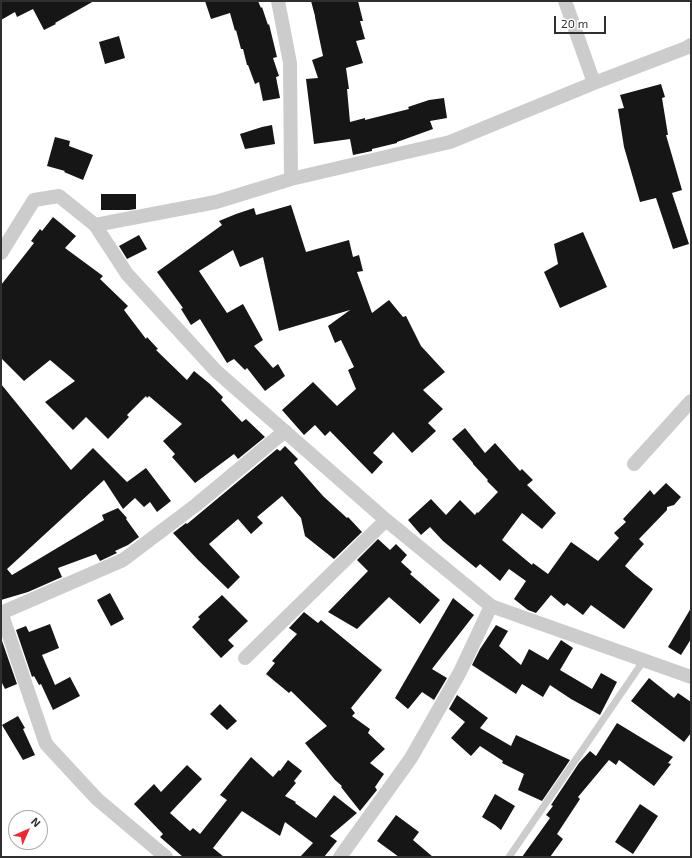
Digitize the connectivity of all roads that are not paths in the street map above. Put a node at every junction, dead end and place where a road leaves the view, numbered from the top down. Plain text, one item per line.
1 (278, 1) edge
2 (565, 1) edge
3 (691, 45) edge
4 (594, 83) junction
5 (291, 179) junction
6 (95, 225) junction
7 (1, 253) edge
8 (691, 401) edge
9 (285, 431) junction
10 (634, 464) dead end
11 (386, 520) junction
12 (491, 606) junction
13 (1, 612) edge
14 (245, 658) dead end
15 (644, 660) junction
16 (691, 677) edge
17 (166, 857) edge
18 (340, 857) edge
19 (509, 857) edge

1 - 5 street
2 - 4 street
3 - 4 street
4 - 5 street
5 - 6 street
6 - 7 street
6 - 9 street
8 - 10 street
9 - 11 street
9 - 13 street
11 - 12 street
11 - 14 street
12 - 15 street
12 - 18 street
13 - 17 street
15 - 16 street
15 - 19 lane

